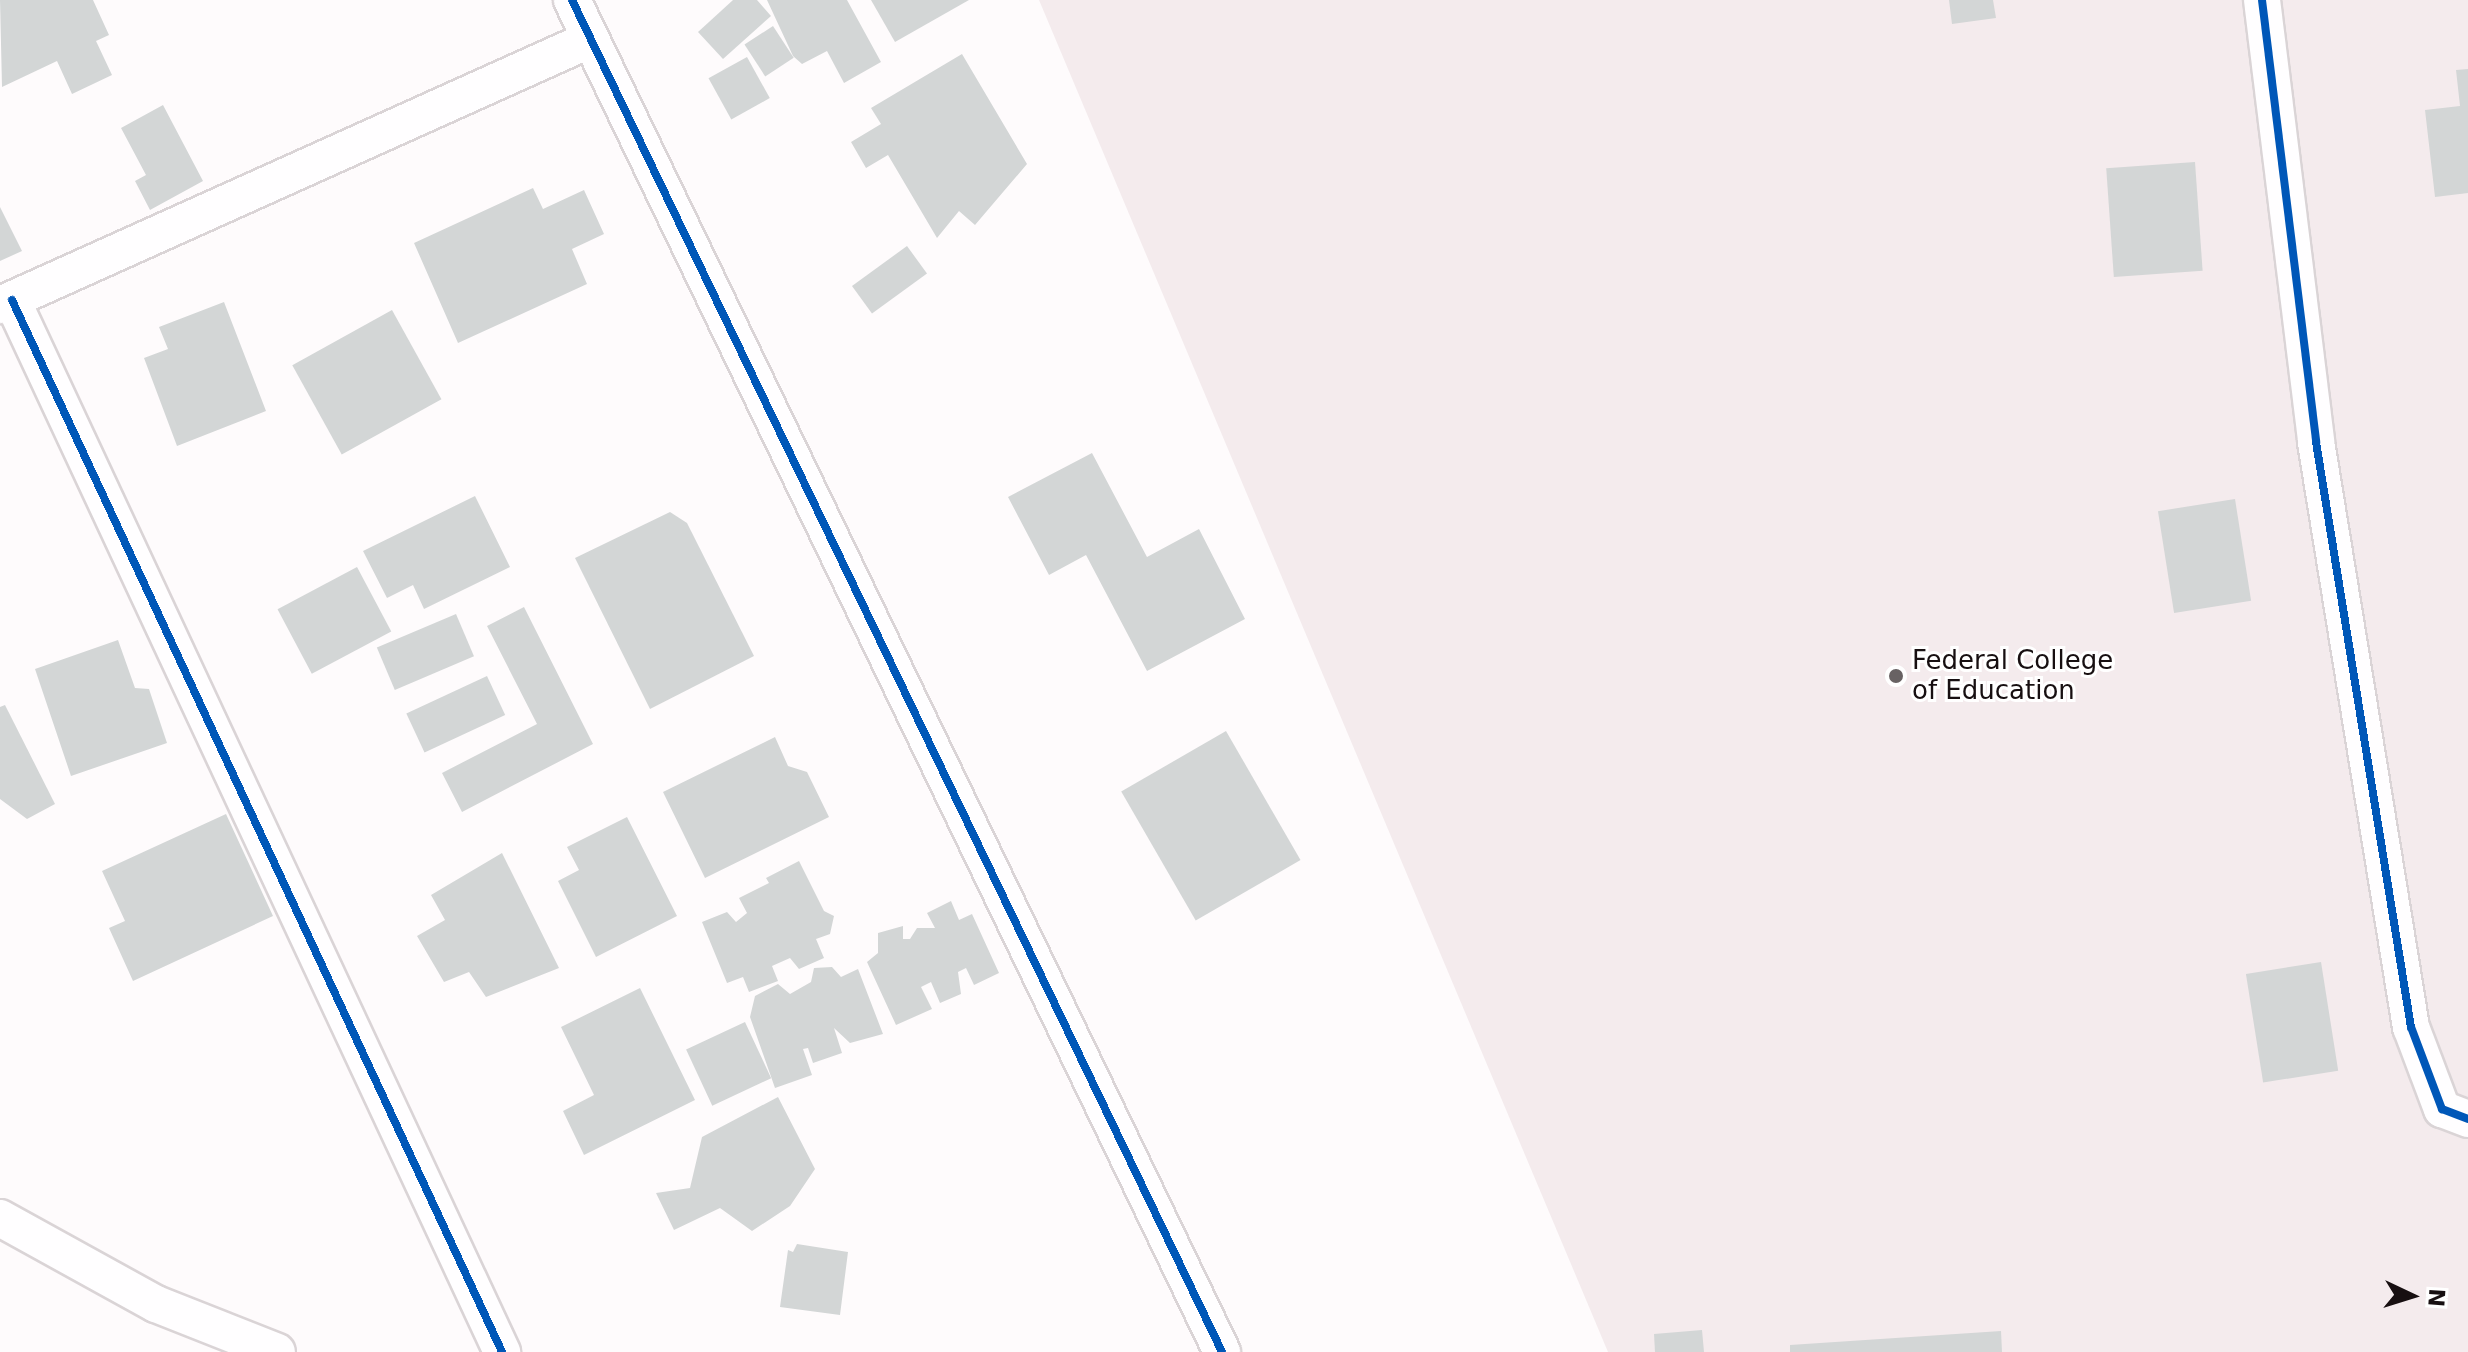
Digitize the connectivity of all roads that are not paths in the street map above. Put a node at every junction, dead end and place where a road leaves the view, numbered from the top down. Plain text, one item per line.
1 (572, 0) edge
2 (2262, 0) edge
3 (591, 39) junction
4 (6, 302) edge
5 (2468, 1119) edge
6 (0, 1218) edge
7 (277, 1352) edge
8 (502, 1352) edge
9 (1222, 1352) edge

1 - 3 street
2 - 5 street
3 - 4 street
3 - 9 street
4 - 8 street
6 - 7 street

